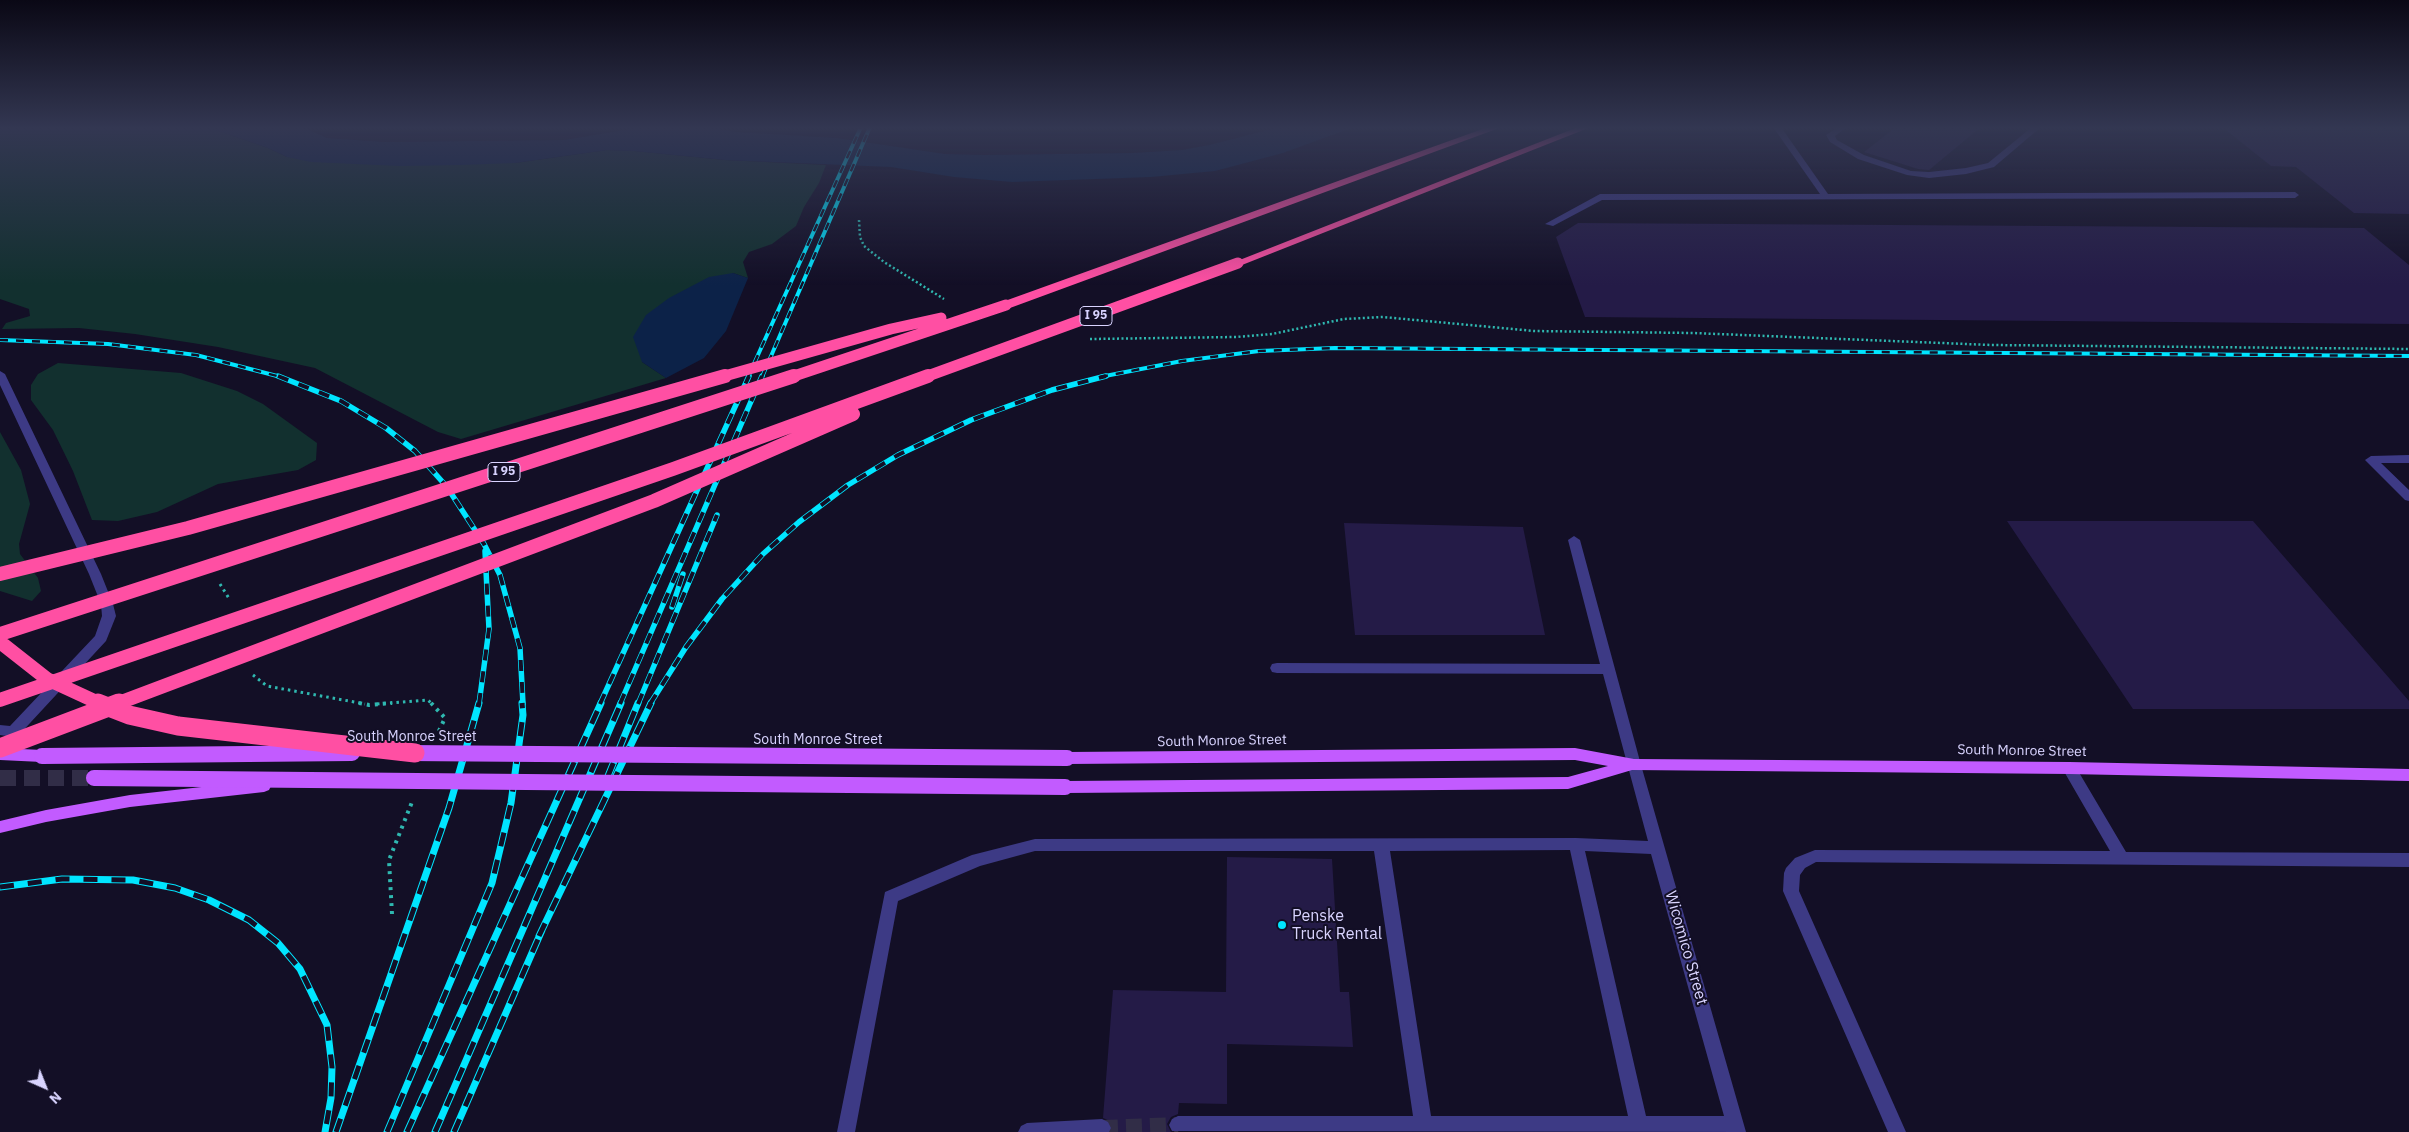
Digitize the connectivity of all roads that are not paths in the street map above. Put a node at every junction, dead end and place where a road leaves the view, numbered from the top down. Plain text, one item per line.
1 (1351, 180) edge
2 (1451, 180) edge
3 (1814, 180) edge
4 (1825, 195) junction
5 (2295, 195) dead end
6 (1550, 224) dead end
7 (1006, 305) junction
8 (954, 368) junction
9 (0, 374) edge
10 (2409, 460) edge
11 (2409, 497) edge
12 (1574, 540) dead end
13 (0, 574) edge
14 (0, 634) edge
15 (0, 642) edge
16 (1277, 668) dead end
17 (1608, 669) junction
18 (0, 700) edge
19 (7, 731) edge
20 (0, 747) edge
21 (414, 753) junction
22 (0, 754) edge
23 (1634, 765) junction
24 (2070, 768) junction
25 (2409, 774) edge
26 (94, 778) tunnel mouth
27 (331, 779) junction
28 (0, 827) edge
29 (1381, 844) junction
30 (1576, 844) junction
31 (1657, 848) junction
32 (2122, 858) junction
33 (2409, 860) edge
34 (1178, 1125) tunnel mouth
35 (1423, 1125) junction
36 (1639, 1125) junction
37 (1102, 1128) dead end
38 (1736, 1128) edge
39 (846, 1132) edge
40 (1027, 1132) edge
41 (1897, 1132) edge

1 - 7 highway, I 95
2 - 8 highway, I 95, bridge
3 - 4 street
4 - 5 street
4 - 6 street
7 - 13 highway, bridge
7 - 14 highway, I 95, bridge
8 - 18 highway, I 95, bridge
8 - 20 highway, bridge
9 - 19 street
10 - 11 street
12 - 17 street, Wicomico Street
15 - 21 highway, bridge
16 - 17 street
17 - 23 street, Wicomico Street
19 - 20 highway
21 - 22 main road, South Monroe Street, bridge
21 - 23 main road, South Monroe Street, bridge
23 - 24 main road, South Monroe Street
23 - 27 main road, South Monroe Street, bridge
23 - 31 street, Wicomico Street
24 - 25 main road, South Monroe Street
24 - 32 street
26 - 27 main road, South Monroe Street, bridge
27 - 28 main road, bridge
29 - 30 street
29 - 35 street
29 - 39 street
30 - 31 street
30 - 36 street
31 - 38 street, Wicomico Street
32 - 33 street
32 - 41 street
34 - 35 street
35 - 36 street
36 - 38 street
37 - 40 street

